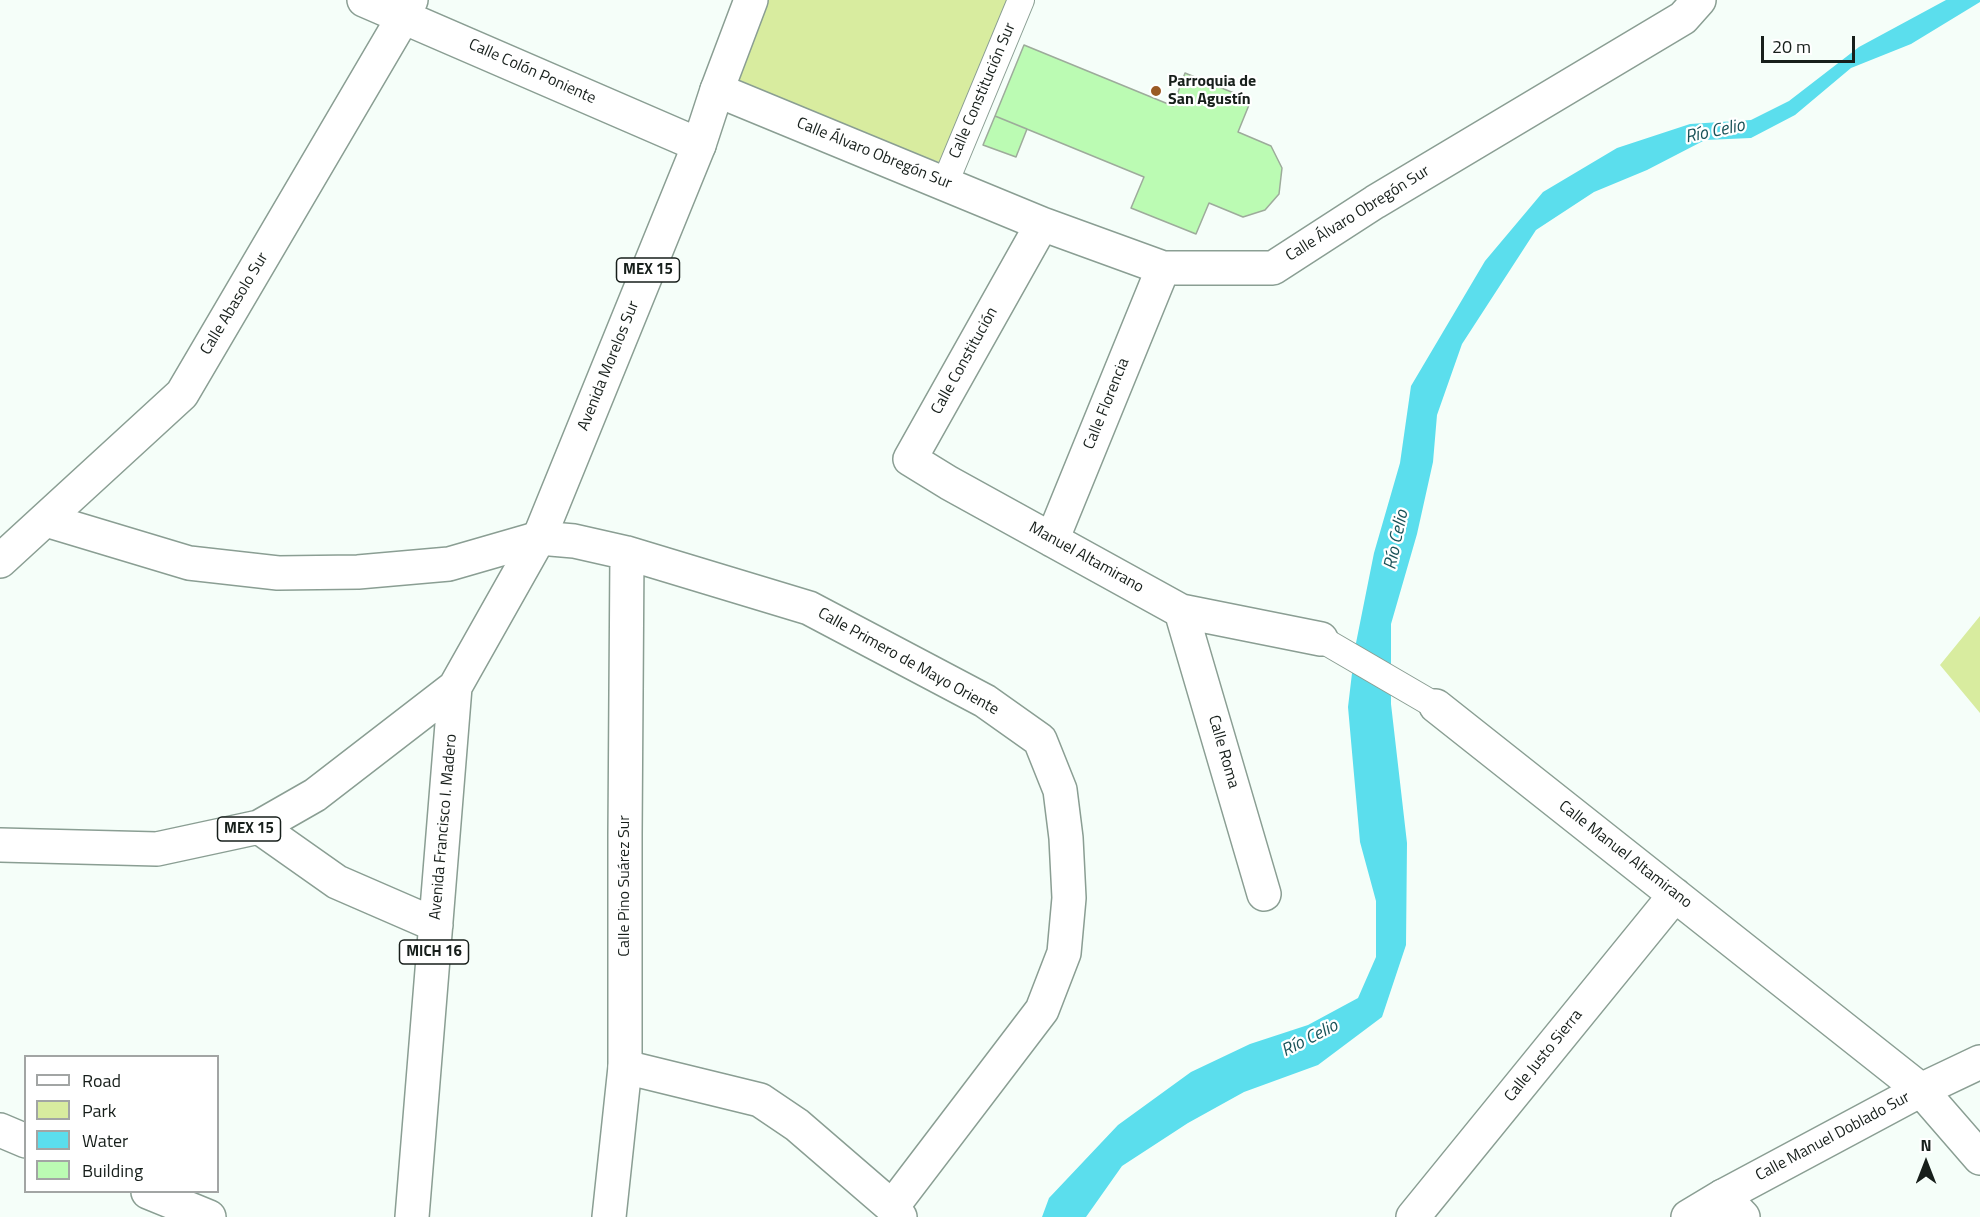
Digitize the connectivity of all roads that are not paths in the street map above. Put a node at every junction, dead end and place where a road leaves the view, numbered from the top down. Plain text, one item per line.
1 (364, 0) edge
2 (751, 0) edge
3 (1021, 0) edge
4 (1699, 0) edge
5 (408, 8) edge
6 (717, 90) junction
7 (699, 145) junction
8 (945, 183) junction
9 (1042, 224) junction
10 (1163, 268) junction
11 (949, 483) joint
12 (46, 520) junction
13 (539, 538) junction
14 (1052, 540) junction
15 (627, 553) junction
16 (0, 561) edge
17 (1182, 611) junction
18 (1229, 620) joint
19 (1321, 639) joint
20 (455, 687) junction
21 (1436, 706) joint
22 (259, 827) junction
23 (0, 845) edge
24 (1264, 894) dead end
25 (1674, 895) junction
26 (436, 925) junction
27 (1980, 1062) edge
28 (625, 1067) junction
29 (1921, 1090) junction
30 (0, 1130) edge
31 (24, 1140) edge
32 (1980, 1158) edge
33 (153, 1193) edge
34 (1733, 1206) edge
35 (896, 1212) edge
36 (209, 1217) edge
37 (412, 1217) edge
38 (609, 1217) edge
39 (1413, 1217) edge
40 (1688, 1217) edge

1 - 5 street, Calle Colón Poniente
2 - 6 street, Avenida Morelos Sur / MEX 15
3 - 8 street, Calle Constitución Sur
4 - 10 street, Calle Álvaro Obregón Sur
5 - 7 street, Calle Colón Poniente
5 - 12 street, Calle Abasolo Sur
6 - 7 street, Avenida Morelos Sur / MEX 15
6 - 8 street, Calle Álvaro Obregón Sur
7 - 13 street, Avenida Morelos Sur / MEX 15
8 - 9 street, Calle Álvaro Obregón Sur
9 - 10 street, Calle Álvaro Obregón Sur
9 - 11 street, Calle Constitución
10 - 14 street, Calle Florencia
11 - 14 street, Manuel Altamirano
12 - 13 street
12 - 16 street, Calle Abasolo Sur
13 - 15 street, Calle Primero de Mayo Oriente
13 - 20 street, Avenida Morelos Sur / MEX 15
14 - 17 street, Manuel Altamirano
15 - 28 street, Calle Pino Suárez Sur
15 - 35 street, Calle Primero de Mayo Oriente
17 - 18 street, Manuel Altamirano
17 - 24 street, Calle Roma
18 - 19 street, Calle Manuel Altamirano
19 - 21 street, Calle Manuel Altamirano
20 - 22 street, MEX 15
20 - 26 street, Avenida Francisco I. Madero / MICH 16
21 - 25 street, Calle Manuel Altamirano
22 - 23 street, MEX 15
22 - 26 street
25 - 29 street, Calle Manuel Altamirano
25 - 39 street, Calle Justo Sierra
26 - 37 street, Avenida Francisco I. Madero / MICH 16
27 - 29 street, Calle Manuel Doblado Sur
28 - 35 street
28 - 38 street, Calle Pino Suárez Sur
29 - 32 street, Calle Manuel Altamirano
29 - 34 street, Calle Manuel Doblado Sur
30 - 31 street
33 - 36 street
34 - 40 street, Calle Manuel Doblado Sur

